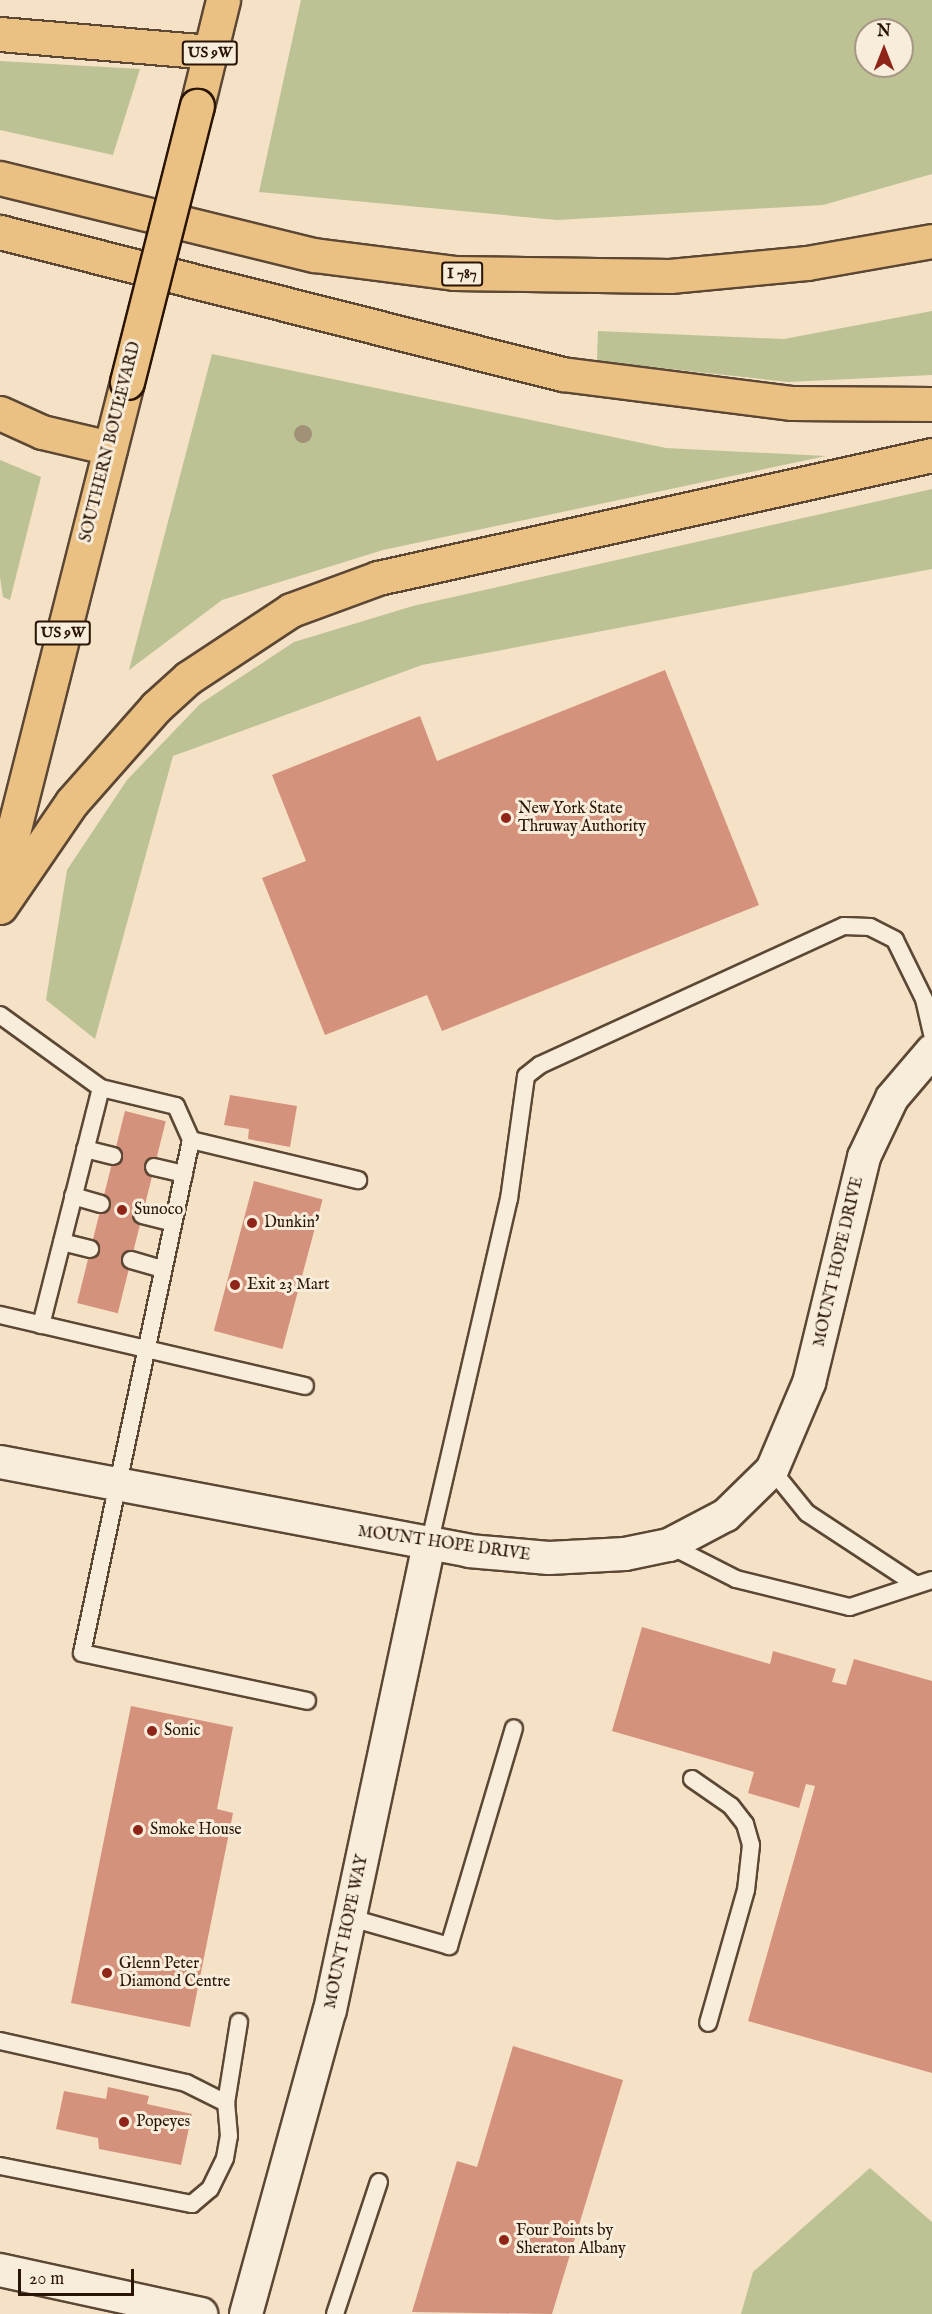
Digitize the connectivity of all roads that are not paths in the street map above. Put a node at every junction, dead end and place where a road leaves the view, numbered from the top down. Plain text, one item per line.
1 (222, 0) edge
2 (0, 33) edge
3 (210, 52) junction
4 (0, 178) edge
5 (0, 232) edge
6 (932, 241) edge
7 (932, 404) edge
8 (0, 413) edge
9 (110, 448) junction
10 (932, 455) edge
11 (0, 884) edge
12 (0, 907) edge
13 (0, 1016) edge
14 (932, 1033) edge
15 (932, 1051) edge
16 (101, 1088) junction
17 (191, 1140) junction
18 (85, 1149) junction
19 (113, 1156) dead end
20 (154, 1167) dead end
21 (184, 1174) junction
22 (358, 1180) dead end
23 (73, 1196) junction
24 (101, 1204) dead end
25 (142, 1215) dead end
26 (173, 1223) junction
27 (62, 1242) junction
28 (90, 1249) dead end
29 (131, 1260) dead end
30 (163, 1269) junction
31 (0, 1315) edge
32 (41, 1325) junction
33 (146, 1349) junction
34 (305, 1386) dead end
35 (0, 1462) edge
36 (772, 1470) junction
37 (118, 1486) junction
38 (429, 1545) junction
39 (669, 1545) junction
40 (932, 1580) edge
41 (915, 1584) junction
42 (307, 1701) dead end
43 (514, 1728) dead end
44 (692, 1779) dead end
45 (351, 1918) junction
46 (238, 2022) dead end
47 (708, 2023) dead end
48 (0, 2041) edge
49 (226, 2103) junction
50 (0, 2166) edge
51 (379, 2182) dead end
52 (0, 2270) edge
53 (201, 2314) edge
54 (246, 2314) edge
55 (335, 2314) edge

1 - 3 main road, SOUTHERN BOULEVARD / US 9W
2 - 3 main road
3 - 9 main road, SOUTHERN BOULEVARD / US 9W, bridge
4 - 6 main road, I 787
5 - 7 main road
8 - 9 main road
9 - 11 main road, SOUTHERN BOULEVARD / US 9W
10 - 12 main road
13 - 16 lane
14 - 38 lane
15 - 36 street, MOUNT HOPE DRIVE
16 - 17 lane
16 - 18 lane
17 - 21 lane
17 - 22 lane
18 - 19 lane
18 - 23 lane
20 - 21 lane
21 - 26 lane
23 - 24 lane
23 - 27 lane
25 - 26 lane
26 - 30 lane
27 - 28 lane
27 - 32 lane
29 - 30 lane
30 - 33 lane
31 - 32 lane
32 - 33 lane
33 - 34 lane
33 - 37 lane
35 - 37 street, MOUNT HOPE DRIVE
36 - 39 street, MOUNT HOPE DRIVE
36 - 41 lane
37 - 38 street, MOUNT HOPE DRIVE
37 - 42 lane
38 - 39 street, MOUNT HOPE DRIVE
38 - 45 street, MOUNT HOPE WAY
39 - 41 lane
40 - 41 lane
43 - 45 lane
44 - 47 lane
45 - 54 street, MOUNT HOPE WAY
46 - 49 lane
48 - 49 lane
49 - 50 lane
51 - 55 lane
52 - 53 street

